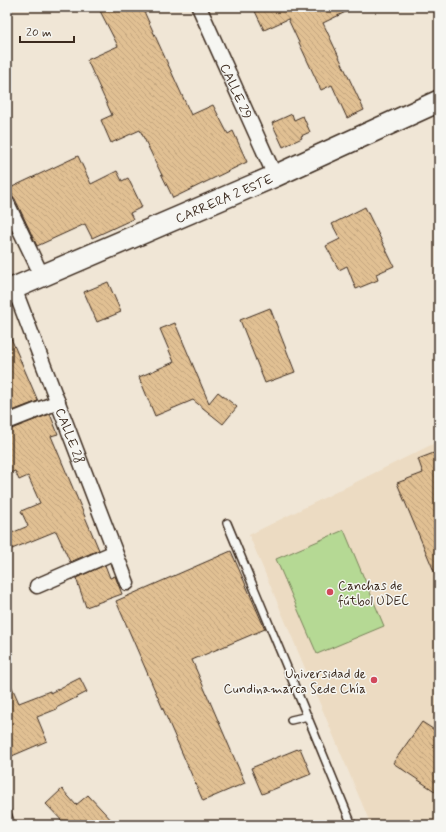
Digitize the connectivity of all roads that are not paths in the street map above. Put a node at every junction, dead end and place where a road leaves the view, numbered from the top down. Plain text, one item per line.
1 (199, 7) edge
2 (439, 100) edge
3 (275, 176) junction
4 (7, 203) edge
5 (42, 276) junction
6 (10, 290) edge
7 (58, 402) junction
8 (7, 422) edge
9 (227, 522) dead end
10 (115, 552) junction
11 (127, 583) dead end
12 (38, 586) dead end
13 (308, 716) junction
14 (291, 720) dead end
15 (7, 813) edge
16 (11, 825) edge
17 (352, 825) edge

1 - 3 street, CALLE 29
2 - 3 street, CARRERA 2 ESTE
3 - 5 street, CARRERA 2 ESTE
4 - 5 street
5 - 6 street, CARRERA 2 ESTE
6 - 7 street, CALLE 28
7 - 8 street
7 - 10 street, CALLE 28
9 - 13 lane
10 - 11 street, CALLE 28
10 - 12 street
13 - 14 lane
13 - 17 lane
15 - 16 lane

